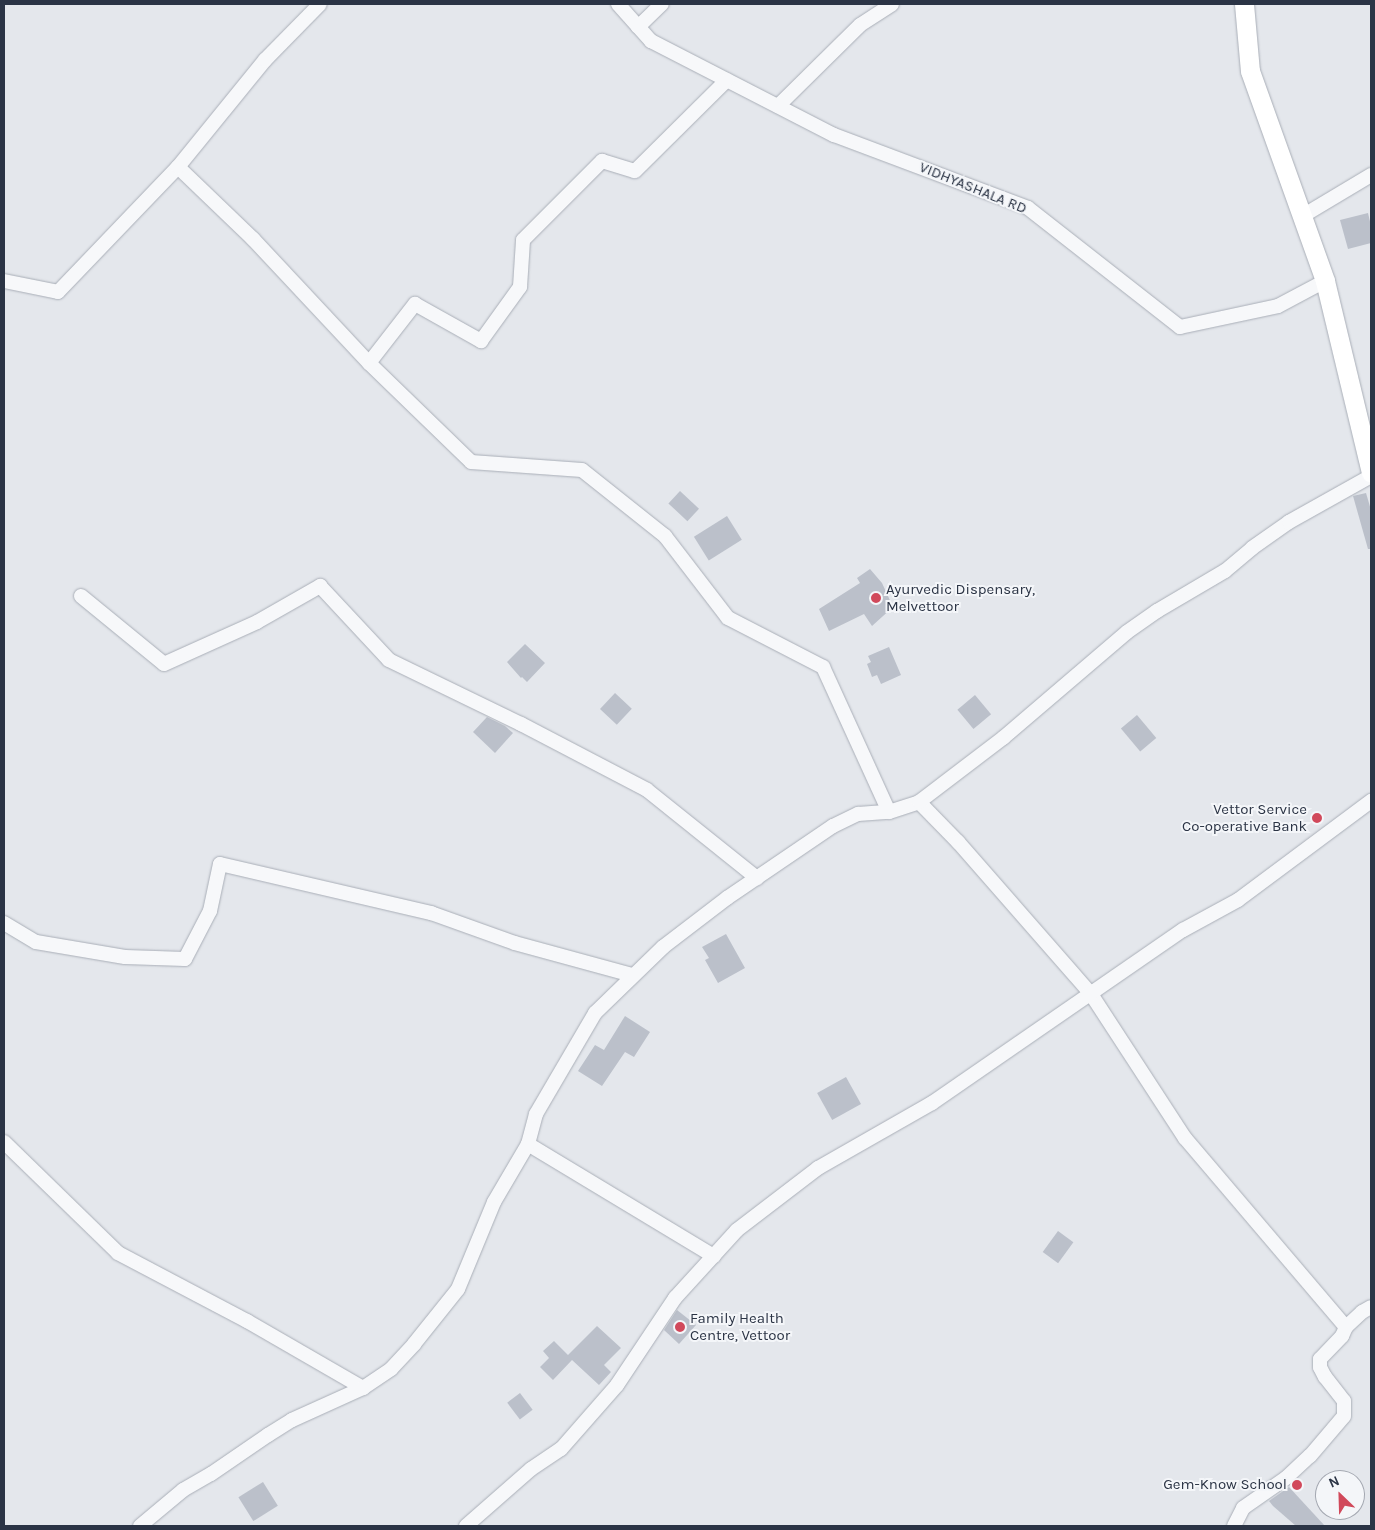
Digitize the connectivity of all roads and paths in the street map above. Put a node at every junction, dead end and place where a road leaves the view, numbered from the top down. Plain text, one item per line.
1 (320, 4) edge
2 (618, 4) edge
3 (662, 4) edge
4 (892, 4) edge
5 (1244, 4) edge
6 (638, 27) junction
7 (727, 80) junction
8 (778, 106) junction
9 (178, 167) junction
10 (1371, 175) edge
11 (1301, 217) junction
12 (4, 281) edge
13 (1325, 281) junction
14 (369, 363) junction
15 (1371, 474) edge
16 (81, 596) dead end
17 (1371, 801) edge
18 (919, 802) junction
19 (889, 812) junction
20 (757, 878) junction
21 (4, 923) edge
22 (632, 975) junction
23 (1091, 994) junction
24 (4, 1142) edge
25 (528, 1144) junction
26 (714, 1256) junction
27 (1371, 1307) edge
28 (1346, 1327) junction
29 (362, 1388) junction
30 (140, 1526) edge
31 (466, 1526) edge
32 (1234, 1526) edge

1 - 9 street
2 - 6 street, VIDHYASHALA RD
3 - 6 street
4 - 8 street
5 - 11 main road
6 - 7 street, VIDHYASHALA RD
7 - 8 street, VIDHYASHALA RD
7 - 14 street
8 - 13 street, VIDHYASHALA RD
9 - 12 street
9 - 14 street
10 - 11 street
11 - 13 main road
13 - 15 main road
14 - 19 street
15 - 18 street
16 - 20 street
17 - 23 street
18 - 19 street
18 - 23 street
19 - 20 street
20 - 22 street
21 - 22 street
22 - 25 street
23 - 26 street
23 - 28 street
24 - 29 street
25 - 26 street
25 - 29 street
26 - 31 street
27 - 28 street
28 - 32 street
29 - 30 street

